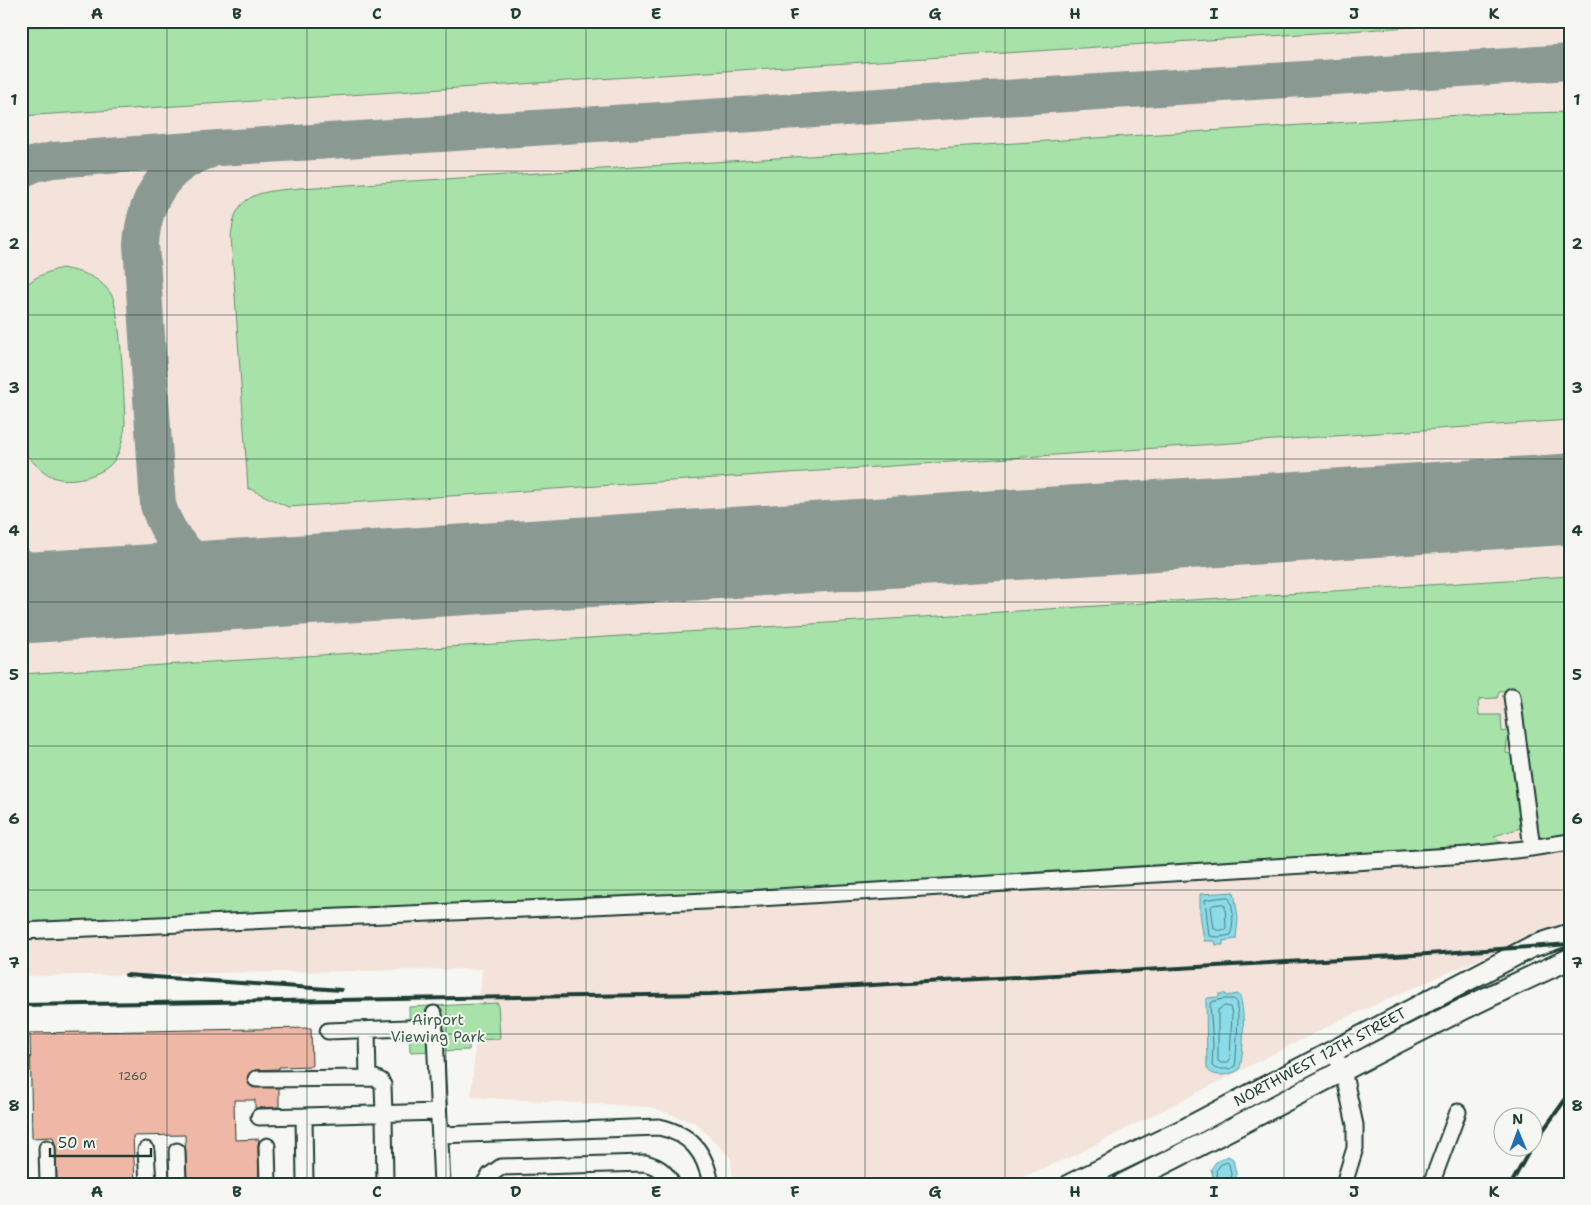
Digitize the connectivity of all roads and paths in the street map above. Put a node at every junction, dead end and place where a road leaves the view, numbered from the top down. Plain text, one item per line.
1 (1512, 696) dead end
2 (1570, 842) edge
3 (1532, 848) junction
4 (21, 931) edge
5 (1570, 934) edge
6 (1570, 959) edge
7 (367, 1030) junction
8 (328, 1031) dead end
9 (1332, 1050) junction
10 (1343, 1070) junction
11 (368, 1078) junction
12 (256, 1079) dead end
13 (438, 1112) junction
14 (1458, 1112) dead end
15 (384, 1114) junction
16 (304, 1116) junction
17 (259, 1117) dead end
18 (440, 1135) junction
19 (267, 1146) dead end
20 (47, 1148) dead end
21 (146, 1150) dead end
22 (176, 1151) dead end
23 (1097, 1178) edge
24 (48, 1184) edge
25 (148, 1184) edge
26 (178, 1184) edge
27 (268, 1184) edge
28 (305, 1184) edge
29 (385, 1184) edge
30 (442, 1184) edge
31 (484, 1184) edge
32 (672, 1184) edge
33 (711, 1184) edge
34 (1071, 1184) edge
35 (1123, 1184) edge
36 (1344, 1184) edge
37 (1431, 1184) edge

1 - 3 street
2 - 3 street
3 - 4 street
5 - 9 main road, NORTHWEST 12TH STREET
6 - 10 main road, NORTHWEST 12TH STREET
7 - 8 street
7 - 11 street
7 - 13 street
9 - 10 street
9 - 23 main road, NORTHWEST 12TH STREET
10 - 35 main road, NORTHWEST 12TH STREET
10 - 36 street
11 - 12 street
11 - 15 street
13 - 15 street
13 - 18 street
14 - 37 street
15 - 16 street
15 - 29 street
16 - 17 street
16 - 28 street
18 - 30 street
18 - 33 street
19 - 27 street
20 - 24 street
21 - 25 street
22 - 26 street
23 - 34 main road, NORTHWEST 12TH STREET
31 - 32 street

